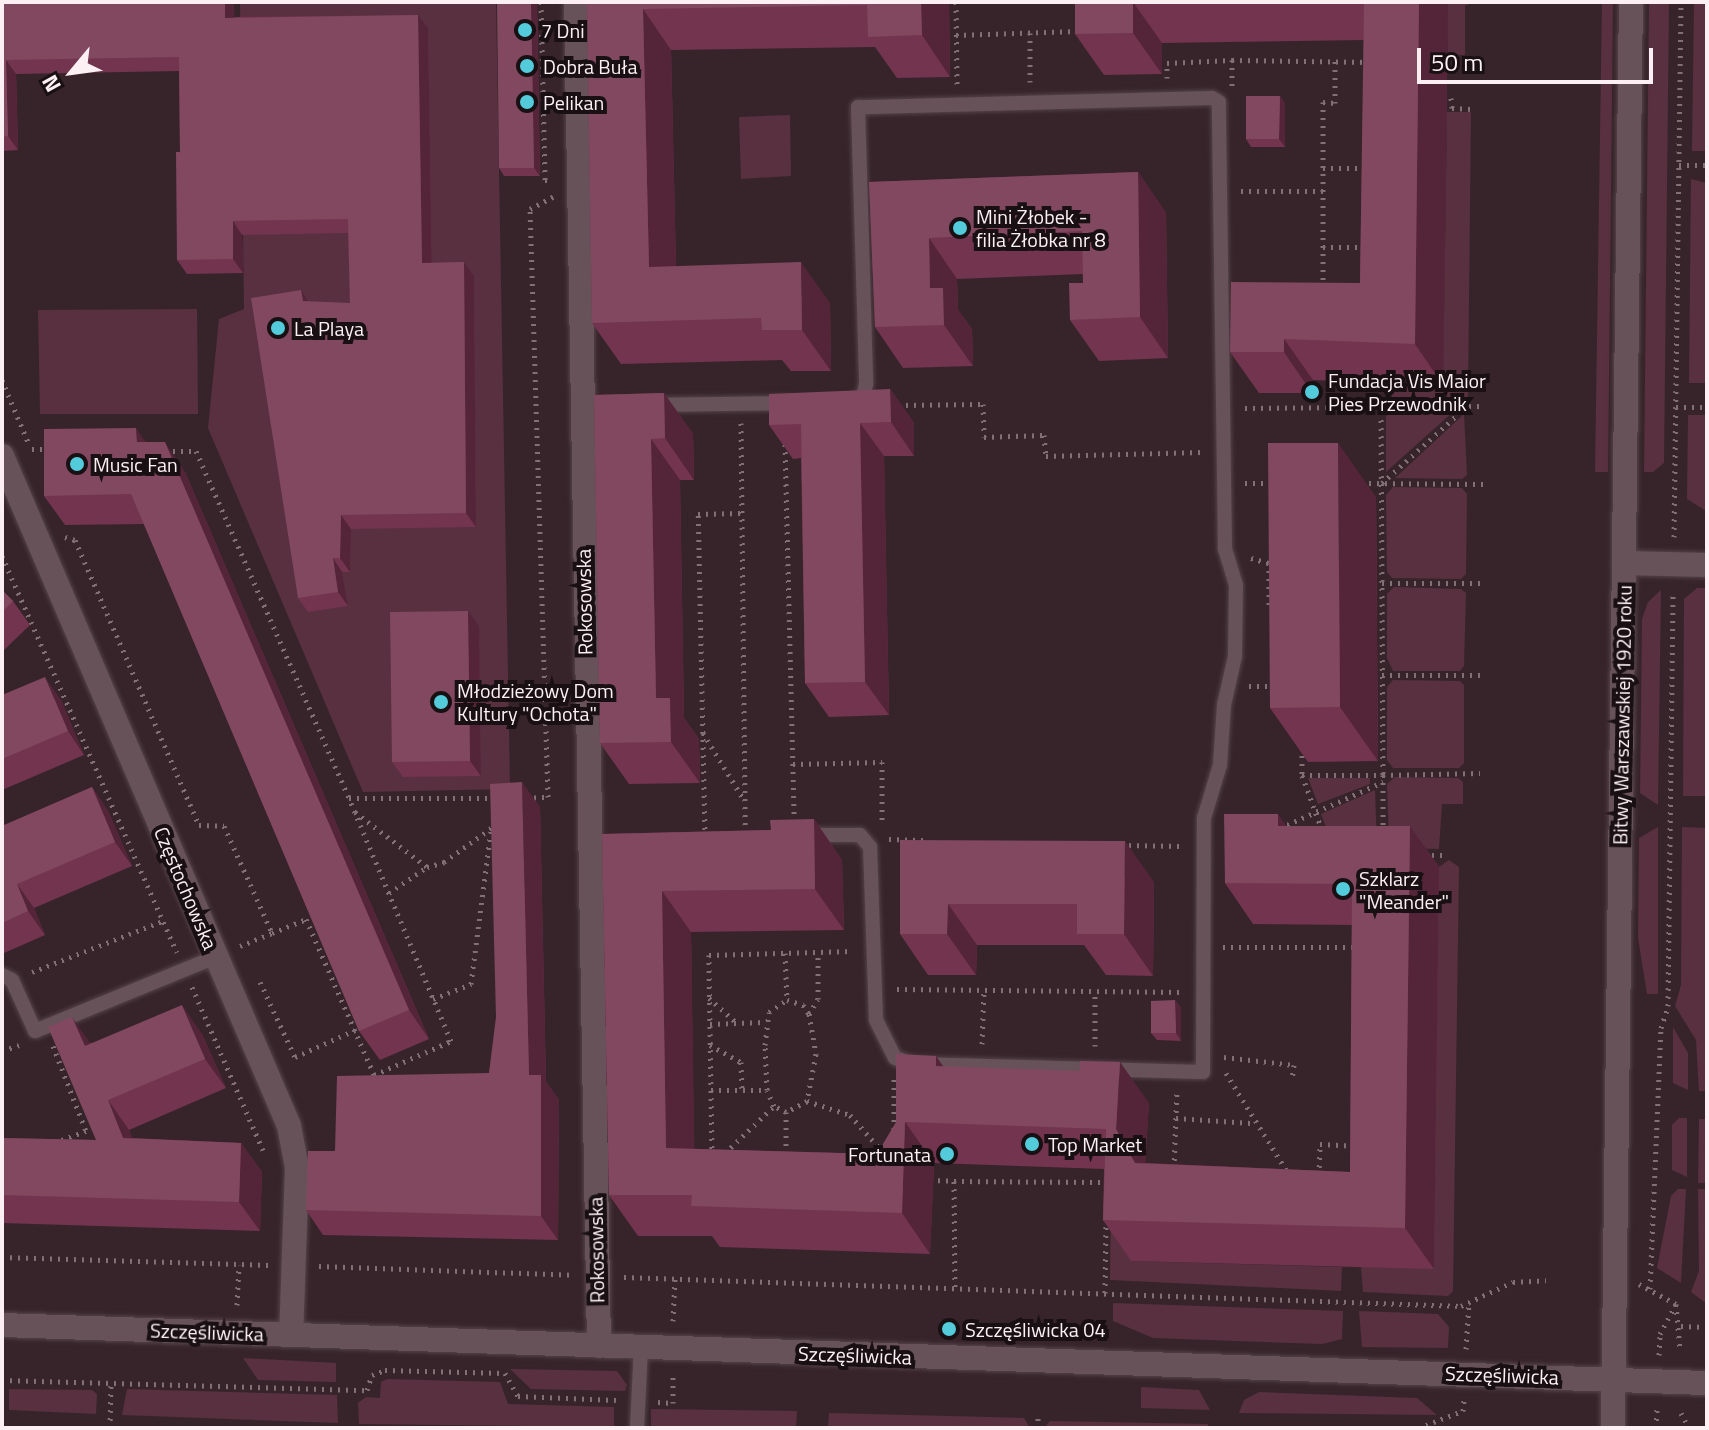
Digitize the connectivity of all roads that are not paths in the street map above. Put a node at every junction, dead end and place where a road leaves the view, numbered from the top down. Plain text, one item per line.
1 (576, 2) edge
2 (1631, 2) edge
3 (810, 403) edge
4 (836, 403) edge
5 (632, 406) edge
6 (2, 456) edge
7 (1624, 563) junction
8 (1707, 565) edge
9 (795, 836) edge
10 (215, 957) junction
11 (7, 977) edge
12 (2, 1325) edge
13 (291, 1335) junction
14 (599, 1346) junction
15 (641, 1347) junction
16 (1614, 1380) junction
17 (1707, 1383) edge
18 (637, 1428) edge
19 (1613, 1428) edge

1 - 14 street, Rokosowska
2 - 7 street, Bitwy Warszawskiej 1920 roku
3 - 5 lane
4 - 9 lane
6 - 10 street, Częstochowska
7 - 8 street
7 - 16 street, Bitwy Warszawskiej 1920 roku
10 - 11 lane
10 - 13 street, Częstochowska
12 - 13 street, Szczęśliwicka
13 - 14 street, Szczęśliwicka
14 - 15 street, Szczęśliwicka
15 - 16 street, Szczęśliwicka
15 - 18 lane
16 - 17 street, Szczęśliwicka
16 - 19 street, Bitwy Warszawskiej 1920 roku

